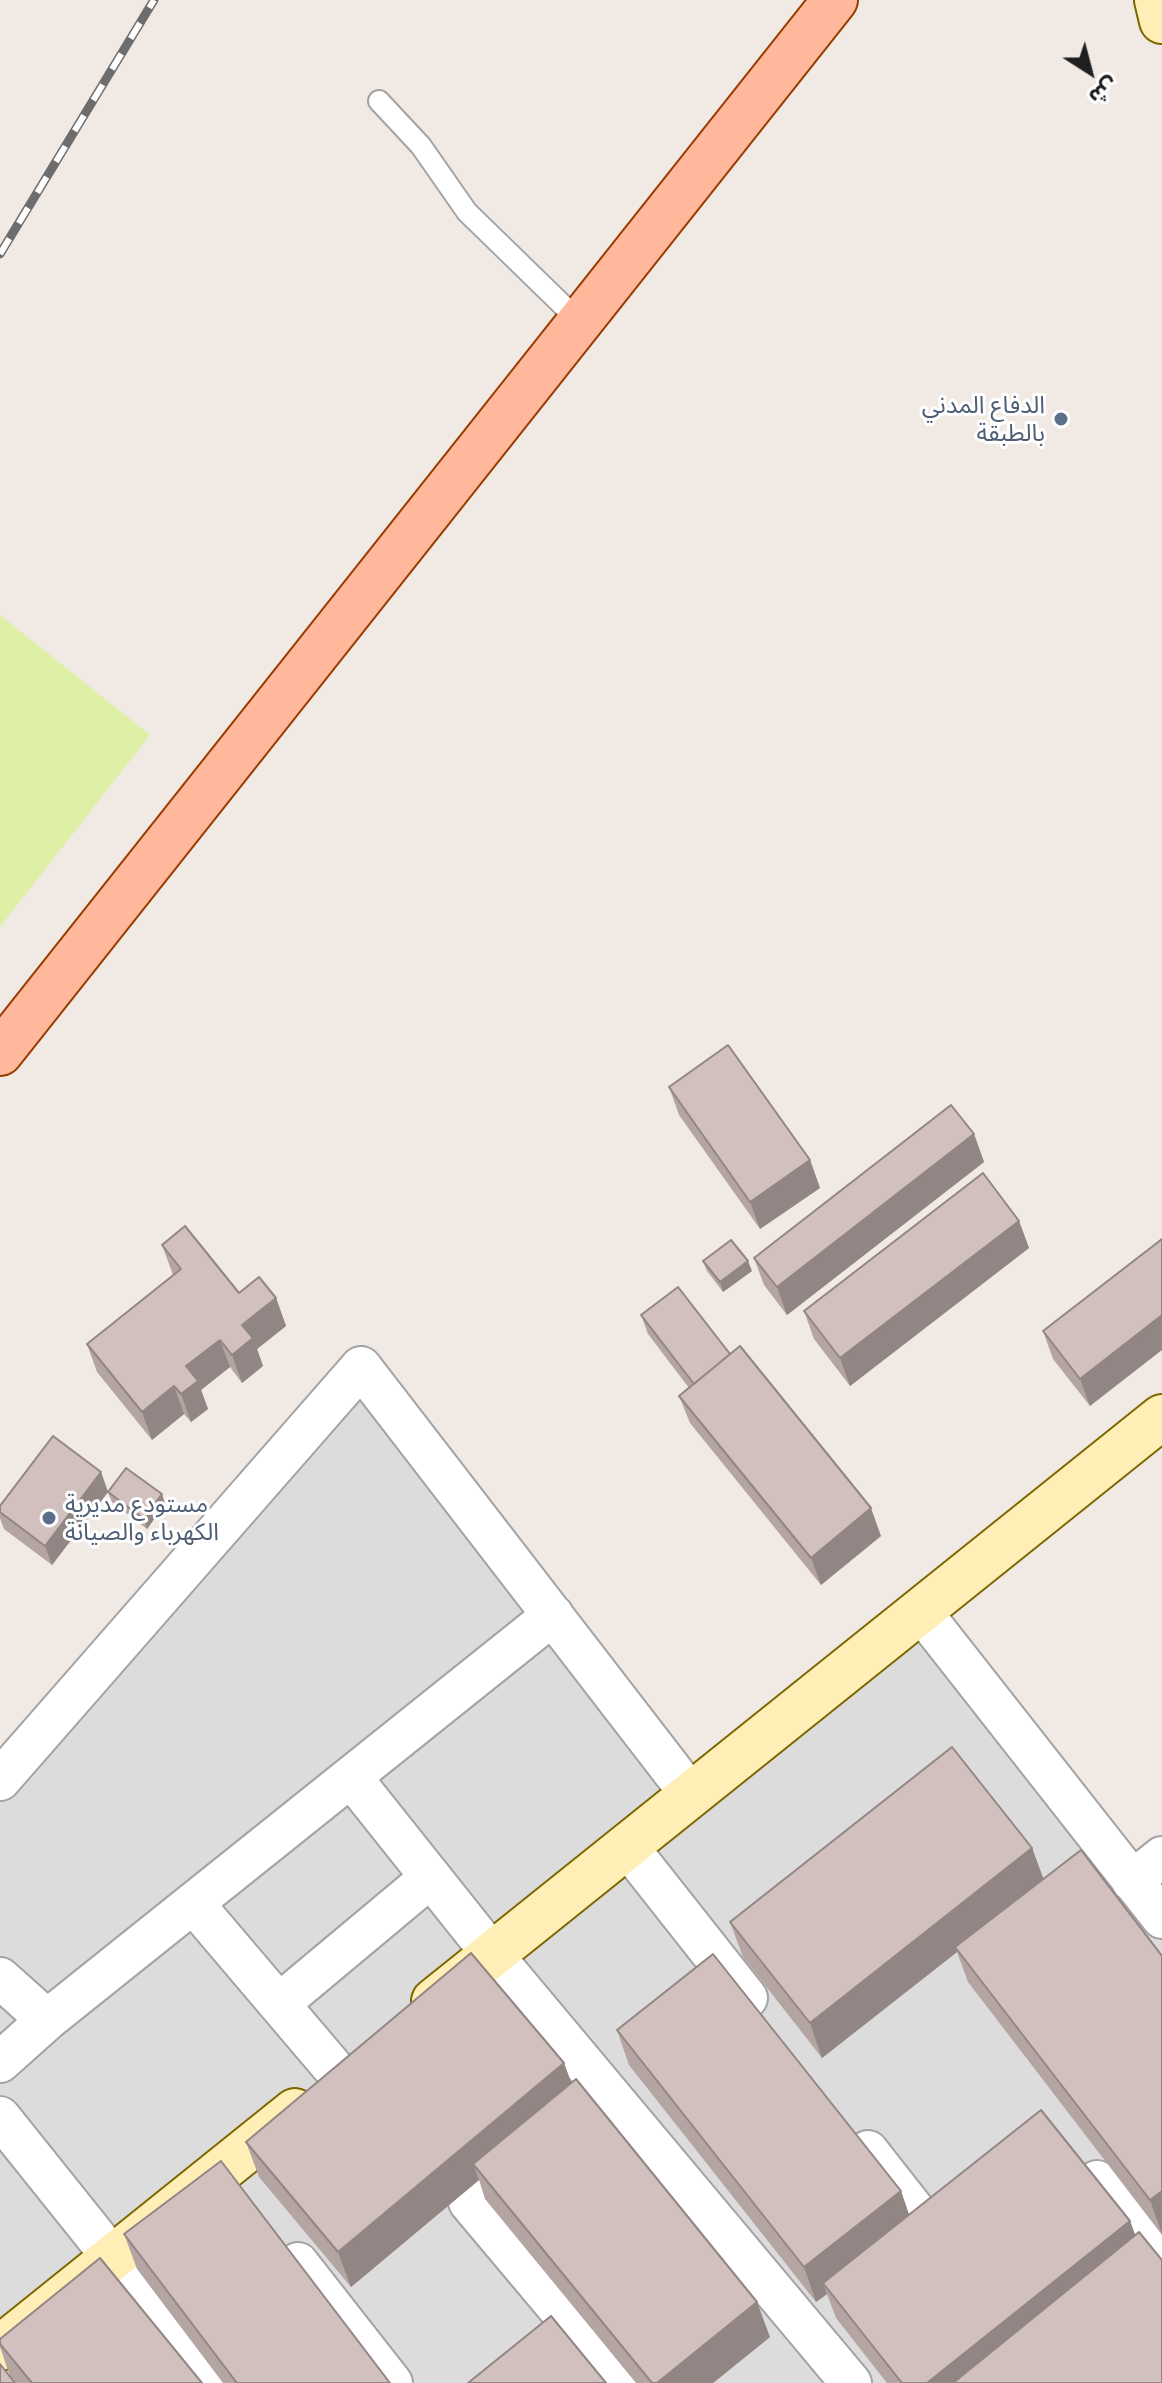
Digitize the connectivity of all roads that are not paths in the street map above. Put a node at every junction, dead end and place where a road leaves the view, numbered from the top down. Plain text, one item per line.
1 (835, 0) edge
2 (1157, 0) edge
3 (1162, 21) edge
4 (379, 101) dead end
5 (580, 322) junction
6 (0, 1053) edge
7 (1162, 1417) edge
8 (920, 1610) junction
9 (553, 1615) junction
10 (351, 1777) junction
11 (0, 1780) edge
12 (691, 1795) junction
13 (627, 1846) junction
14 (1147, 1869) edge
15 (431, 1877) junction
16 (193, 1903) junction
17 (1162, 1918) edge
18 (492, 1954) junction
19 (0, 1978) edge
20 (279, 2004) junction
21 (47, 2020) junction
22 (774, 2032) edge
23 (0, 2062) edge
24 (340, 2076) junction
25 (606, 2089) junction
26 (0, 2117) edge
27 (842, 2118) edge
28 (1074, 2152) edge
29 (964, 2202) edge
30 (271, 2228) edge
31 (113, 2257) junction
32 (1162, 2262) edge
33 (576, 2330) junction
34 (0, 2348) edge
35 (543, 2356) edge
36 (836, 2378) edge
37 (213, 2383) edge
38 (392, 2383) edge
39 (621, 2383) edge

1 - 5 main road
2 - 3 street
4 - 5 lane
5 - 6 main road
7 - 8 street
8 - 12 street
8 - 14 street
9 - 10 street
9 - 11 street
9 - 12 street
10 - 15 street
10 - 16 street
12 - 13 street
13 - 18 street
13 - 22 street
14 - 17 street
15 - 18 street
15 - 20 street
16 - 20 street
16 - 21 street
18 - 24 street
18 - 25 street
19 - 21 street
20 - 24 street
21 - 23 street
24 - 31 street
25 - 33 street
25 - 36 street
26 - 31 street
27 - 29 street
28 - 32 street
30 - 38 street
31 - 34 street
31 - 37 street
33 - 35 street
33 - 39 street

